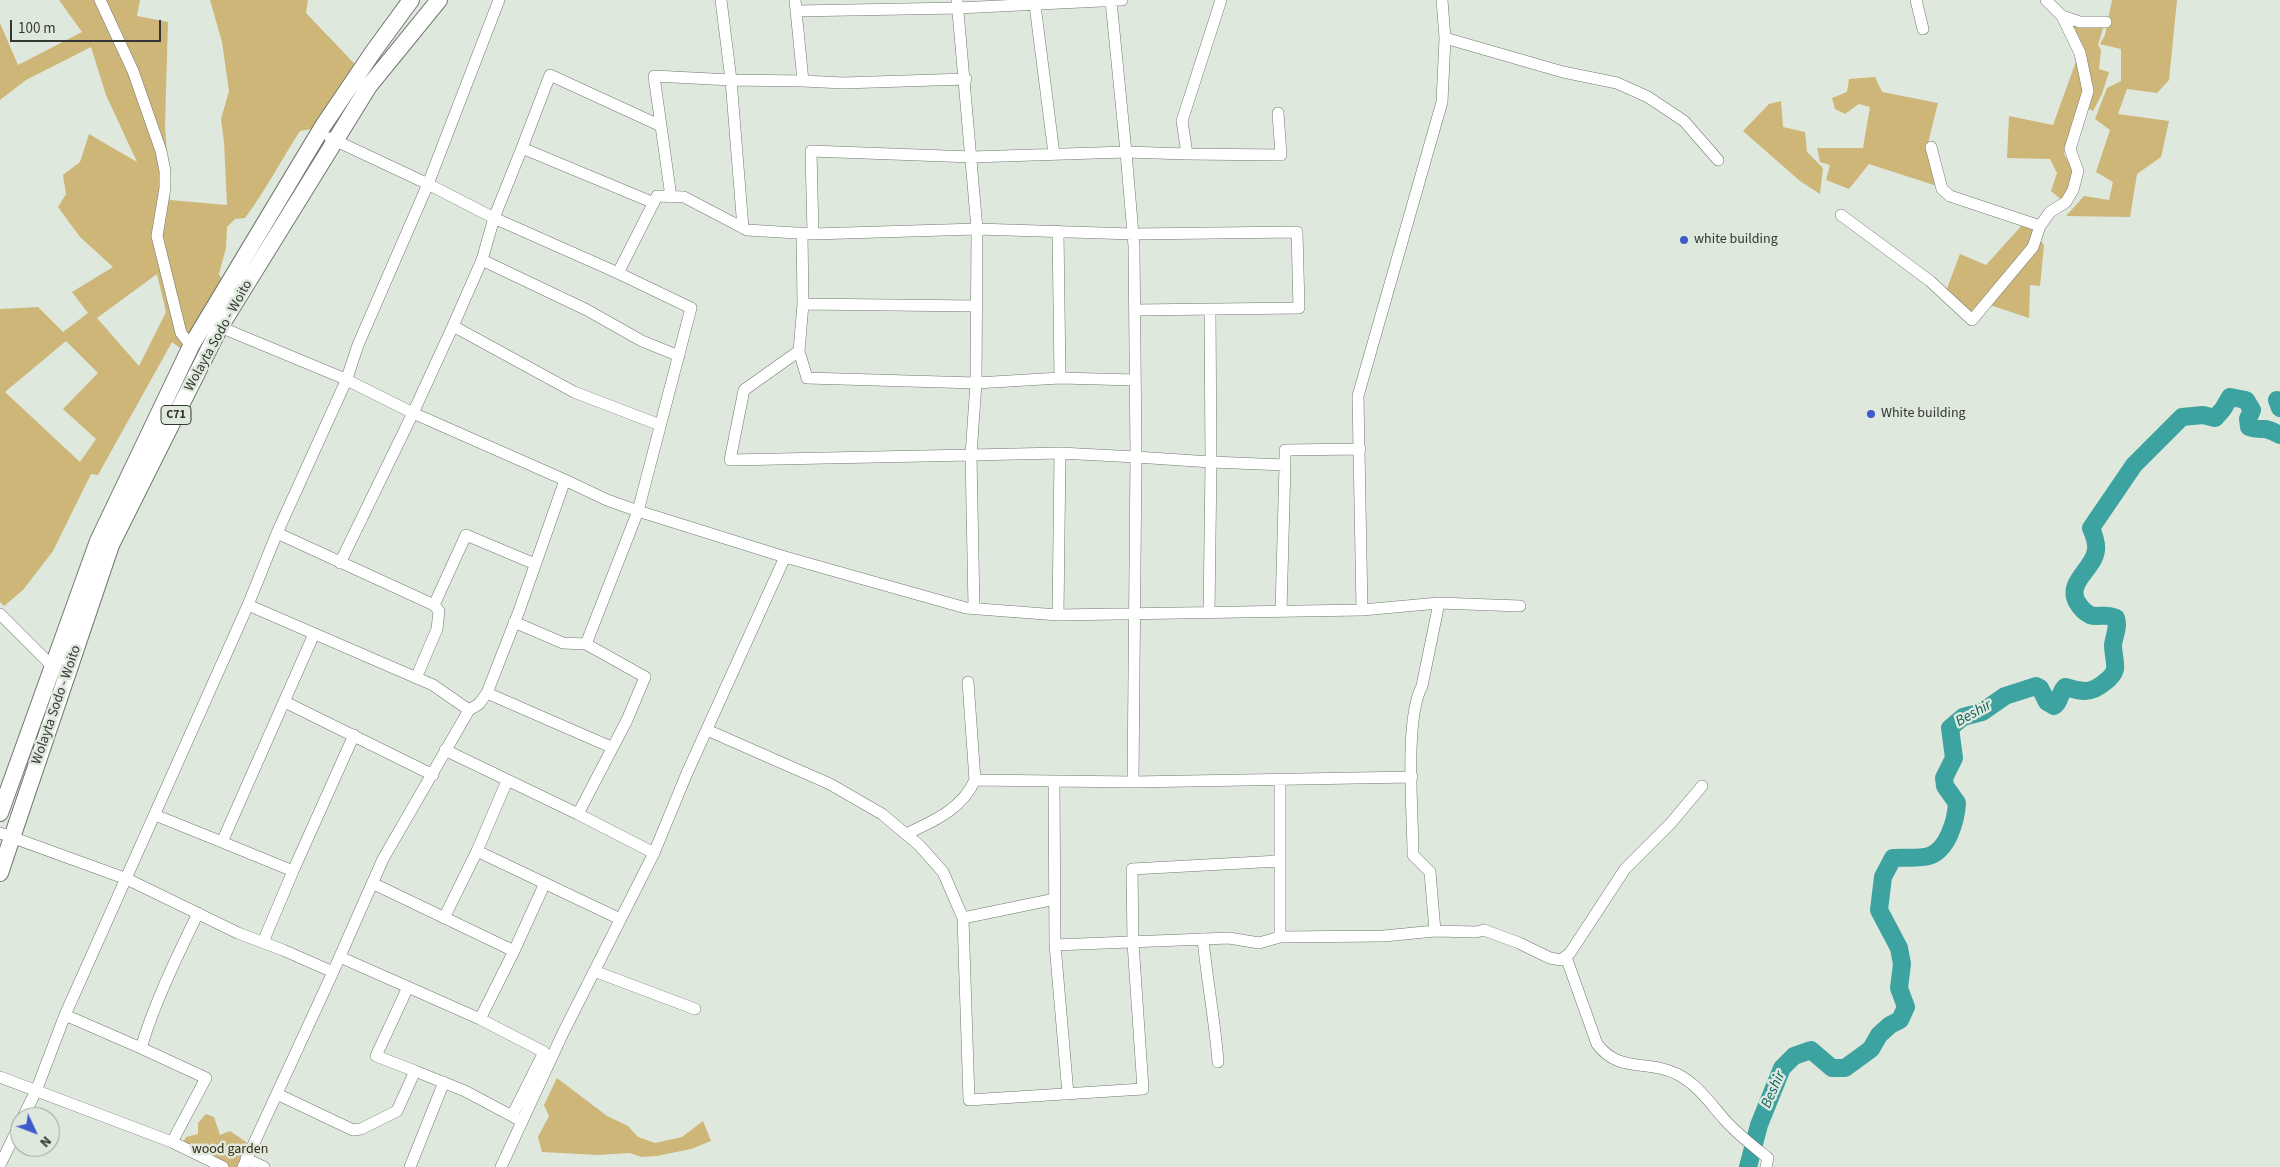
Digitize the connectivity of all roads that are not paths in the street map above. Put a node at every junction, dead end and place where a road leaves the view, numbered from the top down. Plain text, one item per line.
1 (100, 0) edge
2 (411, 0) edge
3 (439, 0) edge
4 (498, 0) edge
5 (721, 0) edge
6 (1122, 0) edge
7 (1221, 0) edge
8 (1442, 0) edge
9 (1916, 0) edge
10 (2046, 0) edge
11 (1111, 1) edge
12 (958, 4) edge
13 (1035, 4) junction
14 (795, 6) edge
15 (2062, 16) junction
16 (2106, 22) dead end
17 (1923, 28) dead end
18 (1445, 38) junction
19 (966, 79) junction
20 (730, 80) junction
21 (803, 81) junction
22 (1278, 113) dead end
23 (661, 126) junction
24 (319, 133) junction
25 (335, 141) junction
26 (1931, 147) dead end
27 (522, 148) junction
28 (1126, 152) junction
29 (1054, 154) junction
30 (1187, 154) junction
31 (972, 158) junction
32 (1718, 160) dead end
33 (428, 184) junction
34 (671, 197) junction
35 (654, 203) junction
36 (1841, 215) dead end
37 (494, 218) junction
38 (2040, 226) junction
39 (743, 228) junction
40 (978, 229) junction
41 (1058, 232) junction
42 (808, 233) junction
43 (1133, 234) junction
44 (482, 260) junction
45 (618, 273) junction
46 (804, 304) junction
47 (976, 306) junction
48 (1210, 309) junction
49 (1135, 310) junction
50 (453, 326) junction
51 (220, 327) junction
52 (191, 346) junction
53 (799, 351) junction
54 (679, 356) junction
55 (1060, 378) junction
56 (1135, 380) junction
57 (346, 381) junction
58 (976, 383) junction
59 (413, 413) junction
60 (660, 425) junction
61 (1360, 449) junction
62 (1060, 453) junction
63 (971, 456) junction
64 (1136, 457) junction
65 (1211, 462) junction
66 (1285, 465) junction
67 (564, 480) junction
68 (638, 511) junction
69 (277, 533) junction
70 (784, 558) junction
71 (340, 563) junction
72 (535, 564) junction
73 (1439, 602) junction
74 (434, 605) junction
75 (248, 606) junction
76 (1520, 606) dead end
77 (974, 608) junction
78 (1362, 610) junction
79 (1281, 611) junction
80 (1208, 612) junction
81 (0, 614) edge
82 (1134, 614) junction
83 (1058, 615) junction
84 (514, 622) junction
85 (314, 634) junction
86 (586, 644) junction
87 (52, 666) junction
88 (416, 678) junction
89 (968, 682) dead end
90 (486, 693) junction
91 (285, 702) junction
92 (469, 710) junction
93 (706, 730) junction
94 (354, 735) junction
95 (611, 747) junction
96 (445, 750) junction
97 (432, 775) junction
98 (1412, 777) junction
99 (975, 780) junction
100 (1280, 780) junction
101 (507, 781) junction
102 (1054, 781) junction
103 (1133, 782) junction
104 (1702, 786) dead end
105 (0, 813) edge
106 (578, 814) junction
107 (155, 815) junction
108 (906, 834) junction
109 (6, 835) edge
110 (222, 842) junction
111 (478, 851) junction
112 (654, 853) junction
113 (1279, 861) junction
114 (293, 871) junction
115 (0, 873) edge
116 (126, 879) junction
117 (545, 883) junction
118 (374, 884) junction
119 (1055, 899) junction
120 (198, 913) junction
121 (444, 918) junction
122 (620, 918) junction
123 (963, 918) junction
124 (1434, 931) junction
125 (1280, 938) junction
126 (1203, 940) junction
127 (262, 942) junction
128 (1133, 943) junction
129 (1055, 945) junction
130 (514, 951) junction
131 (340, 957) junction
132 (1566, 957) junction
133 (594, 971) junction
134 (333, 972) junction
135 (408, 987) junction
136 (695, 1009) dead end
137 (65, 1016) junction
138 (480, 1019) junction
139 (141, 1048) junction
140 (1218, 1062) dead end
141 (415, 1070) junction
142 (0, 1077) edge
143 (444, 1082) junction
144 (36, 1091) junction
145 (277, 1094) junction
146 (1068, 1094) junction
147 (29, 1107) edge
148 (516, 1119) junction
149 (172, 1142) junction
150 (10, 1144) edge
151 (244, 1163) edge
152 (1766, 1163) edge
153 (0, 1165) edge
154 (223, 1167) edge
155 (264, 1167) edge
156 (410, 1167) edge
157 (501, 1167) edge

1 - 52 street
2 - 24 highway, Wolayta Sodo - Woito / C71
3 - 25 highway, Wolayta Sodo - Woito / C71
4 - 33 street
5 - 20 street
6 - 11 street
7 - 30 street
8 - 18 street
9 - 17 street
10 - 15 street
11 - 13 street
11 - 28 street
12 - 13 street
12 - 14 street
12 - 19 street
13 - 29 street
14 - 21 street
15 - 16 street
15 - 38 street
18 - 32 street
18 - 61 street
19 - 21 street
19 - 31 street
20 - 21 street
20 - 23 street
20 - 39 street
22 - 30 street
23 - 27 street
23 - 34 street
24 - 25 street
24 - 52 highway, Wolayta Sodo - Woito / C71
25 - 33 street
25 - 51 highway, Wolayta Sodo - Woito / C71
26 - 38 street
27 - 35 street
27 - 37 street
28 - 29 street
28 - 30 street
28 - 43 street
29 - 31 street
31 - 40 street
31 - 42 street
33 - 37 street
33 - 57 street
34 - 35 street
34 - 39 street
35 - 45 street
36 - 38 street
37 - 44 street
37 - 45 street
39 - 42 street
40 - 41 street
40 - 42 street
40 - 47 street
41 - 43 street
41 - 55 street
42 - 46 street
43 - 48 street
43 - 49 street
44 - 50 street
44 - 54 street
45 - 54 street
46 - 47 street
46 - 53 street
47 - 58 street
48 - 49 street
48 - 65 street
49 - 56 street
50 - 59 street
50 - 60 street
51 - 57 street
51 - 109 highway, Wolayta Sodo - Woito / C71
52 - 87 highway, Wolayta Sodo - Woito / C71
53 - 58 street
53 - 63 street
54 - 60 street
55 - 56 street
55 - 58 street
56 - 64 street
57 - 59 street
57 - 69 street
58 - 63 street
59 - 67 street
59 - 71 street
60 - 68 street
61 - 66 street
61 - 78 street
62 - 63 street
62 - 64 street
62 - 83 street
63 - 77 street
64 - 65 street
64 - 82 street
65 - 66 street
65 - 80 street
66 - 79 street
67 - 68 street
67 - 72 street
68 - 70 street
68 - 86 street
69 - 71 street
69 - 75 street
70 - 77 street
70 - 93 street
71 - 74 street
72 - 74 street
72 - 84 street
73 - 76 street
73 - 78 street
73 - 98 street
74 - 88 street
75 - 85 street
75 - 107 street
77 - 83 street
78 - 79 street
79 - 80 street
80 - 82 street
81 - 87 street
82 - 83 street
82 - 103 street
84 - 86 street
84 - 90 street
85 - 88 street
85 - 91 street
86 - 95 street
87 - 105 highway, Wolayta Sodo - Woito / C71
88 - 92 street
89 - 99 street
90 - 92 street
90 - 95 street
91 - 94 street
91 - 110 street
92 - 96 street
93 - 108 street
93 - 112 street
94 - 97 street
94 - 114 street
95 - 106 street
96 - 97 street
96 - 101 street
97 - 118 street
98 - 100 street
98 - 124 street
99 - 102 street
99 - 108 street
100 - 103 street
100 - 113 street
101 - 106 street
101 - 111 street
102 - 103 street
102 - 119 street
104 - 132 street
106 - 112 street
107 - 110 street
107 - 116 street
108 - 123 street
109 - 115 highway, Wolayta Sodo - Woito / C71
109 - 116 street
110 - 114 street
111 - 117 street
111 - 121 street
112 - 122 street
113 - 125 street
113 - 128 street
114 - 127 street
116 - 120 street
116 - 137 street
117 - 122 street
117 - 130 street
118 - 121 street
118 - 131 street
119 - 123 street
119 - 129 street
120 - 127 street
120 - 139 street
121 - 130 street
122 - 133 street
123 - 146 street
124 - 125 street
124 - 132 street
125 - 126 street
126 - 128 street
126 - 140 street
127 - 134 street
128 - 129 street
128 - 146 street
129 - 146 street
130 - 138 street
131 - 134 street
131 - 135 street
132 - 152 street
133 - 136 street
133 - 148 street
134 - 145 street
135 - 138 street
135 - 141 street
137 - 139 street
137 - 144 street
138 - 148 street
139 - 149 street
141 - 143 street
141 - 145 street
142 - 144 street
143 - 148 street
143 - 156 street
144 - 147 street
144 - 149 street
145 - 151 street
148 - 157 street
149 - 154 street
150 - 153 street
151 - 155 street

